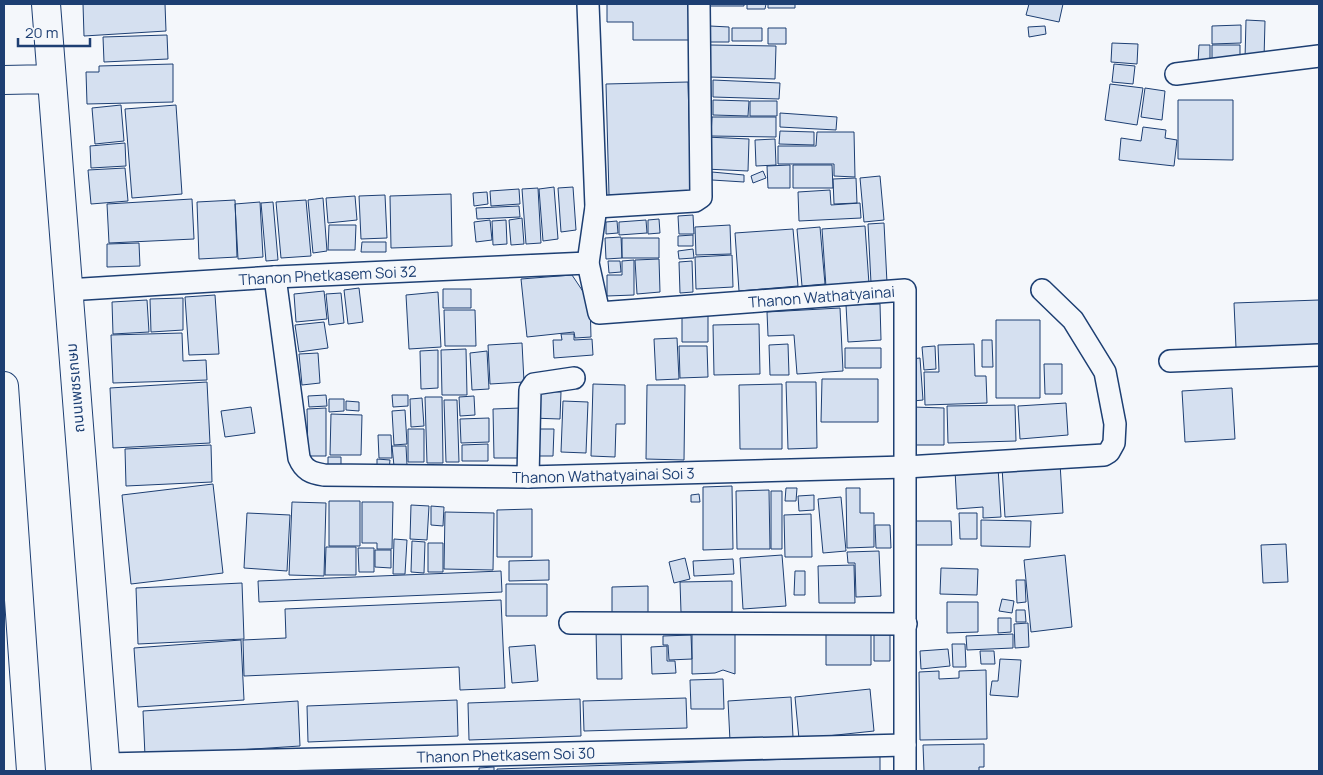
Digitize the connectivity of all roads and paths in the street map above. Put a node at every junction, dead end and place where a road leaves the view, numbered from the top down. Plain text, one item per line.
1 (46, 4) edge
2 (588, 4) edge
3 (699, 4) edge
4 (1319, 56) edge
5 (1176, 74) dead end
6 (51, 79) junction
7 (4, 80) edge
8 (596, 207) junction
9 (588, 262) junction
10 (275, 277) junction
11 (67, 290) junction
12 (1042, 290) dead end
13 (1319, 355) edge
14 (1170, 360) dead end
15 (574, 378) dead end
16 (4, 386) edge
17 (906, 467) junction
18 (528, 477) junction
19 (7, 487) edge
20 (570, 624) dead end
21 (906, 624) junction
22 (905, 745) junction
23 (106, 767) edge
24 (31, 771) edge
25 (905, 771) edge

1 - 6 main road, ถนนเพชรเกษม
2 - 8 street, Thanon Wathatyainai
3 - 8 street
4 - 5 street
6 - 7 main road
6 - 11 main road, ถนนเพชรเกษม
8 - 9 street, Thanon Wathatyainai
9 - 10 street, Thanon Phetkasem Soi 32
9 - 17 street, Thanon Wathatyainai
10 - 11 street, Thanon Phetkasem Soi 32
10 - 18 street, Thanon Wathatyainai Soi 3
11 - 23 main road, ถนนเพชรเกษม
12 - 17 street, Thanon Wathatyainai Soi 3
13 - 14 street
15 - 18 street
16 - 19 main road
17 - 18 street, Thanon Wathatyainai Soi 3
17 - 21 street, Thanon Wathatyainai
19 - 24 main road
20 - 21 street
21 - 22 street, Thanon Wathatyainai
22 - 23 street, Thanon Phetkasem Soi 30
22 - 25 street, Thanon Wathatyainai

